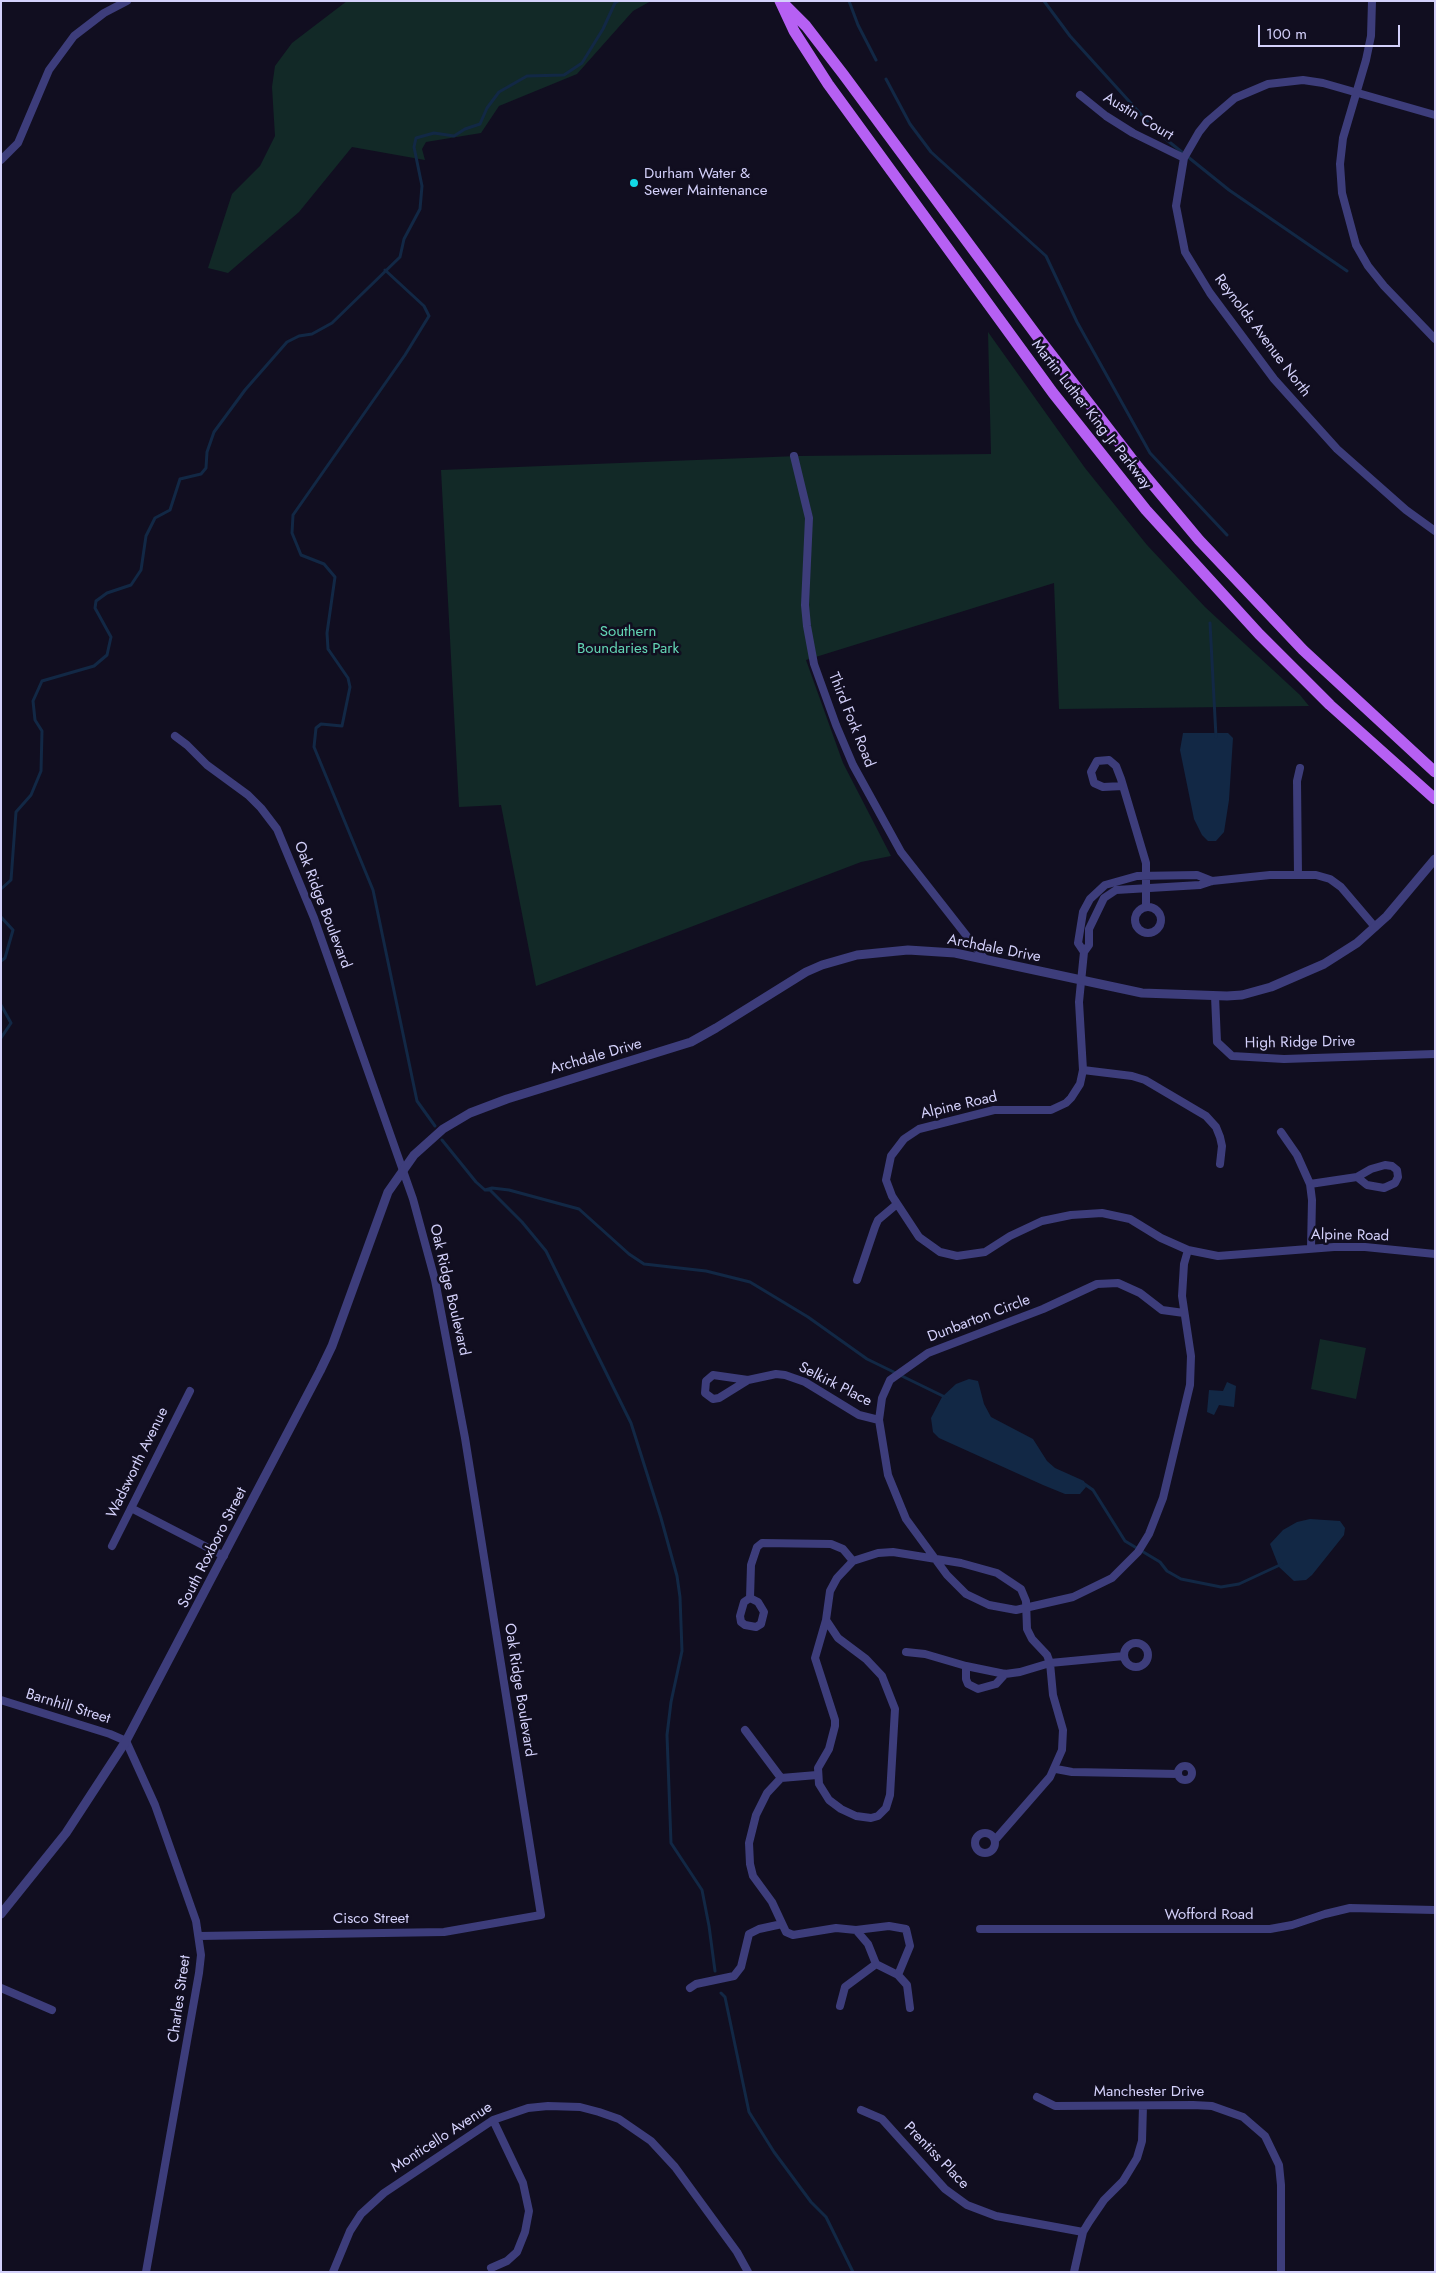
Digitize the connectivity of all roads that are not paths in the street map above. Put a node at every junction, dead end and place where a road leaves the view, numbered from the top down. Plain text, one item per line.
1 (128, 1) edge
2 (780, 1) edge
3 (1372, 1) edge
4 (1354, 93) junction
5 (1080, 95) dead end
6 (1435, 115) edge
7 (1184, 158) junction
8 (1, 160) edge
9 (1435, 339) edge
10 (794, 456) dead end
11 (1435, 531) edge
12 (175, 736) dead end
13 (1300, 768) dead end
14 (1435, 772) edge
15 (1123, 786) junction
16 (1435, 799) edge
17 (1435, 859) edge
18 (1146, 875) junction
19 (1298, 875) junction
20 (1212, 881) junction
21 (1146, 887) junction
22 (1146, 907) dead end
23 (1375, 927) junction
24 (1084, 952) junction
25 (984, 958) junction
26 (1080, 981) junction
27 (1215, 996) junction
28 (1435, 1054) edge
29 (1083, 1070) junction
30 (1281, 1132) dead end
31 (1220, 1164) dead end
32 (402, 1170) junction
33 (1357, 1177) junction
34 (1310, 1184) junction
35 (897, 1204) junction
36 (1311, 1248) junction
37 (1188, 1250) junction
38 (1435, 1254) edge
39 (858, 1280) dead end
40 (1184, 1313) junction
41 (748, 1380) junction
42 (190, 1391) dead end
43 (879, 1420) junction
44 (131, 1508) junction
45 (112, 1546) dead end
46 (224, 1556) junction
47 (934, 1557) junction
48 (853, 1561) junction
49 (750, 1598) dead end
50 (1026, 1609) junction
51 (826, 1620) junction
52 (906, 1652) dead end
53 (1124, 1656) dead end
54 (1050, 1663) junction
55 (966, 1666) junction
56 (1005, 1674) junction
57 (1, 1700) edge
58 (745, 1730) dead end
59 (126, 1741) junction
60 (1056, 1769) junction
61 (1178, 1774) dead end
62 (817, 1775) junction
63 (781, 1778) junction
64 (994, 1840) dead end
65 (1435, 1910) edge
66 (1, 1914) edge
67 (541, 1914) joint
68 (782, 1924) junction
69 (980, 1929) dead end
70 (856, 1930) junction
71 (199, 1936) junction
72 (876, 1964) junction
73 (898, 1975) junction
74 (1, 1988) edge
75 (690, 1988) dead end
76 (840, 2006) dead end
77 (910, 2008) dead end
78 (52, 2010) dead end
79 (1036, 2097) dead end
80 (1143, 2106) junction
81 (861, 2110) dead end
82 (493, 2120) junction
83 (1083, 2232) junction
84 (491, 2268) dead end
85 (146, 2272) edge
86 (333, 2272) edge
87 (748, 2272) edge
88 (1074, 2272) edge
89 (1281, 2272) edge

1 - 8 street
2 - 14 main road, Martin Luther King Jr Parkway
2 - 16 main road, Martin Luther King Jr Parkway
3 - 4 street
4 - 6 street, Reynolds Avenue North
4 - 7 street, Reynolds Avenue North
4 - 9 street
5 - 7 street, Austin Court
7 - 11 street, Reynolds Avenue North
10 - 25 street, Third Fork Road
12 - 32 street, Oak Ridge Boulevard
13 - 19 street
15 - 15 street
15 - 18 street
17 - 23 street, Archdale Drive
18 - 20 street
18 - 21 street
18 - 24 street
19 - 20 street
19 - 23 street
20 - 21 street, Alpine Road
21 - 22 street
21 - 24 street, Alpine Road
23 - 27 street, Archdale Drive
24 - 26 street, Alpine Road
25 - 26 street, Archdale Drive
25 - 32 street, Archdale Drive
26 - 27 street, Archdale Drive
26 - 29 street, Alpine Road
27 - 28 street, High Ridge Drive
29 - 31 street
29 - 35 street, Alpine Road
30 - 34 street
32 - 46 street, South Roxboro Street
32 - 67 street, Oak Ridge Boulevard
33 - 33 street
33 - 34 street
34 - 36 street
35 - 37 street, Alpine Road
35 - 39 street
36 - 37 street, Alpine Road
36 - 38 street, Alpine Road
37 - 40 street, Dunbarton Circle
40 - 43 street, Dunbarton Circle
40 - 50 street, Dunbarton Circle
41 - 41 street, Selkirk Place
41 - 43 street, Selkirk Place
42 - 44 street, Wadsworth Avenue
43 - 47 street, Dunbarton Circle
44 - 45 street, Wadsworth Avenue
44 - 46 street
46 - 59 street, South Roxboro Street
47 - 48 street
47 - 50 street, Dunbarton Circle
47 - 50 street
48 - 49 street
48 - 51 street
50 - 54 street
51 - 62 street
51 - 62 street
52 - 55 street
53 - 54 street
54 - 56 street
54 - 60 street
55 - 56 street
55 - 56 street
57 - 59 street, Barnhill Street
58 - 63 street
59 - 66 street, South Roxboro Street
59 - 71 street, Charles Street
60 - 61 street
60 - 64 street
62 - 63 street
63 - 68 street
65 - 69 street, Wofford Road
67 - 71 street, Cisco Street
68 - 70 street
68 - 75 street
70 - 72 street
70 - 73 street
71 - 85 street, Charles Street
72 - 73 street
72 - 76 street
73 - 77 street
74 - 78 street
79 - 80 street, Manchester Drive
80 - 83 street
80 - 89 street, Manchester Drive
81 - 83 street, Prentiss Place
82 - 84 street
82 - 86 street, Monticello Avenue
82 - 87 street, Monticello Avenue
83 - 88 street

